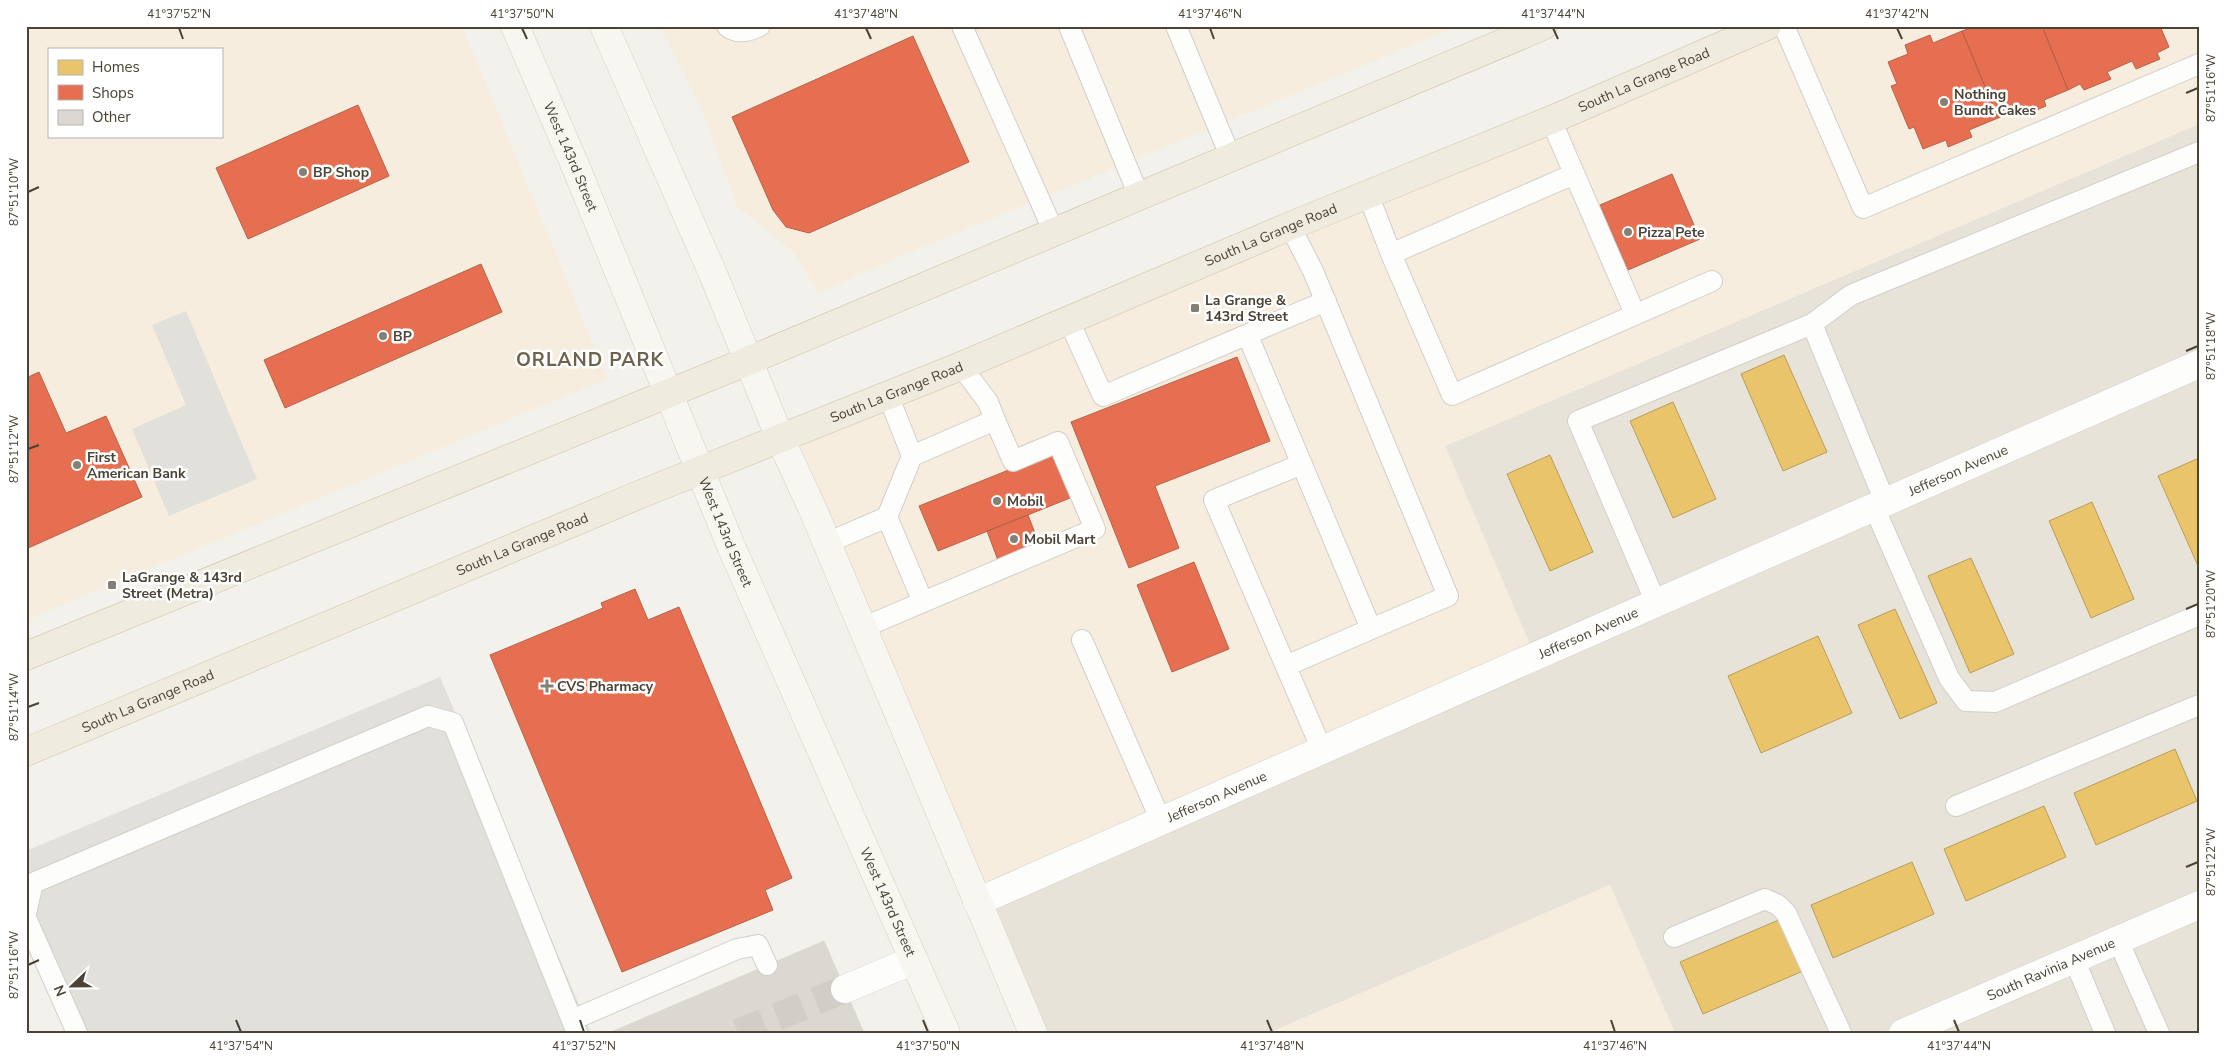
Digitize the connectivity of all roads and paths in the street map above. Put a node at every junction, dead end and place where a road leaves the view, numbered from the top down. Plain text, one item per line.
1 (514, 26) edge
2 (604, 26) edge
3 (727, 26) edge
4 (760, 26) edge
5 (962, 26) edge
6 (1069, 26) edge
7 (1176, 26) edge
8 (1543, 26) edge
9 (1767, 26) edge
10 (1784, 26) edge
11 (2199, 64) edge
12 (1551, 120) junction
13 (2199, 152) edge
14 (1231, 158) junction
15 (1574, 174) junction
16 (1368, 194) junction
17 (1140, 196) junction
18 (1290, 226) junction
19 (1054, 232) junction
20 (1391, 254) junction
21 (1712, 281) dead end
22 (1326, 301) junction
23 (1635, 314) junction
24 (1069, 321) junction
25 (1812, 324) junction
26 (1248, 336) junction
27 (748, 361) junction
28 (2199, 364) edge
29 (961, 366) junction
30 (668, 394) junction
31 (888, 396) junction
32 (995, 420) junction
33 (780, 438) junction
34 (912, 456) junction
35 (1302, 464) junction
36 (700, 470) junction
37 (1880, 504) junction
38 (887, 517) junction
39 (827, 544) junction
40 (923, 602) junction
41 (1656, 603) junction
42 (2199, 615) edge
43 (862, 628) junction
44 (1371, 629) junction
45 (1082, 640) dead end
46 (26, 656) edge
47 (1286, 666) junction
48 (2199, 705) edge
49 (1322, 750) junction
50 (26, 752) edge
51 (1956, 806) dead end
52 (1161, 821) junction
53 (977, 902) junction
54 (2199, 905) edge
55 (26, 913) edge
56 (26, 918) edge
57 (1674, 937) dead end
58 (2118, 940) junction
59 (2074, 959) junction
60 (914, 960) junction
61 (767, 965) dead end
62 (845, 989) tunnel mouth
63 (575, 1026) edge
64 (77, 1033) edge
65 (946, 1033) edge
66 (1034, 1033) edge
67 (1841, 1033) edge
68 (1903, 1033) edge
69 (2105, 1033) edge
70 (2158, 1033) edge

1 - 30 main road, West 143rd Street
2 - 27 main road
3 - 4 lane
5 - 19 lane
6 - 17 lane
7 - 14 lane
8 - 14 highway
9 - 12 highway, South La Grange Road
10 - 11 lane
12 - 15 lane
12 - 16 highway, South La Grange Road
13 - 25 lane
14 - 17 highway
15 - 20 lane
15 - 23 lane
16 - 18 highway, South La Grange Road
16 - 20 lane
17 - 19 highway
18 - 22 lane
18 - 24 highway, South La Grange Road
19 - 27 highway
20 - 23 lane
21 - 23 lane
22 - 26 lane
22 - 44 lane
24 - 26 lane
24 - 29 highway, South La Grange Road
25 - 37 lane
25 - 41 lane
26 - 35 lane
27 - 30 highway
27 - 33 main road
28 - 37 street, Jefferson Avenue
29 - 31 highway, South La Grange Road
29 - 32 lane
30 - 36 main road, West 143rd Street
30 - 46 highway
31 - 33 highway, South La Grange Road
31 - 34 lane
32 - 34 lane
32 - 40 lane
33 - 36 highway, South La Grange Road
33 - 39 main road
34 - 38 lane
35 - 44 lane
35 - 47 lane
36 - 50 highway, South La Grange Road
36 - 60 main road, West 143rd Street
37 - 41 street, Jefferson Avenue
37 - 42 lane
38 - 39 lane
38 - 40 lane
39 - 43 main road
40 - 43 lane
41 - 49 street, Jefferson Avenue
43 - 53 main road
44 - 47 lane
45 - 52 lane
47 - 49 lane
48 - 51 lane
49 - 52 street, Jefferson Avenue
52 - 53 street, Jefferson Avenue
53 - 66 main road
54 - 58 street, South Ravinia Avenue
55 - 63 lane
56 - 64 lane
57 - 67 lane
58 - 59 street, South Ravinia Avenue
58 - 70 lane
59 - 68 street, South Ravinia Avenue
59 - 69 lane
60 - 62 street
60 - 65 main road, West 143rd Street
61 - 63 lane

